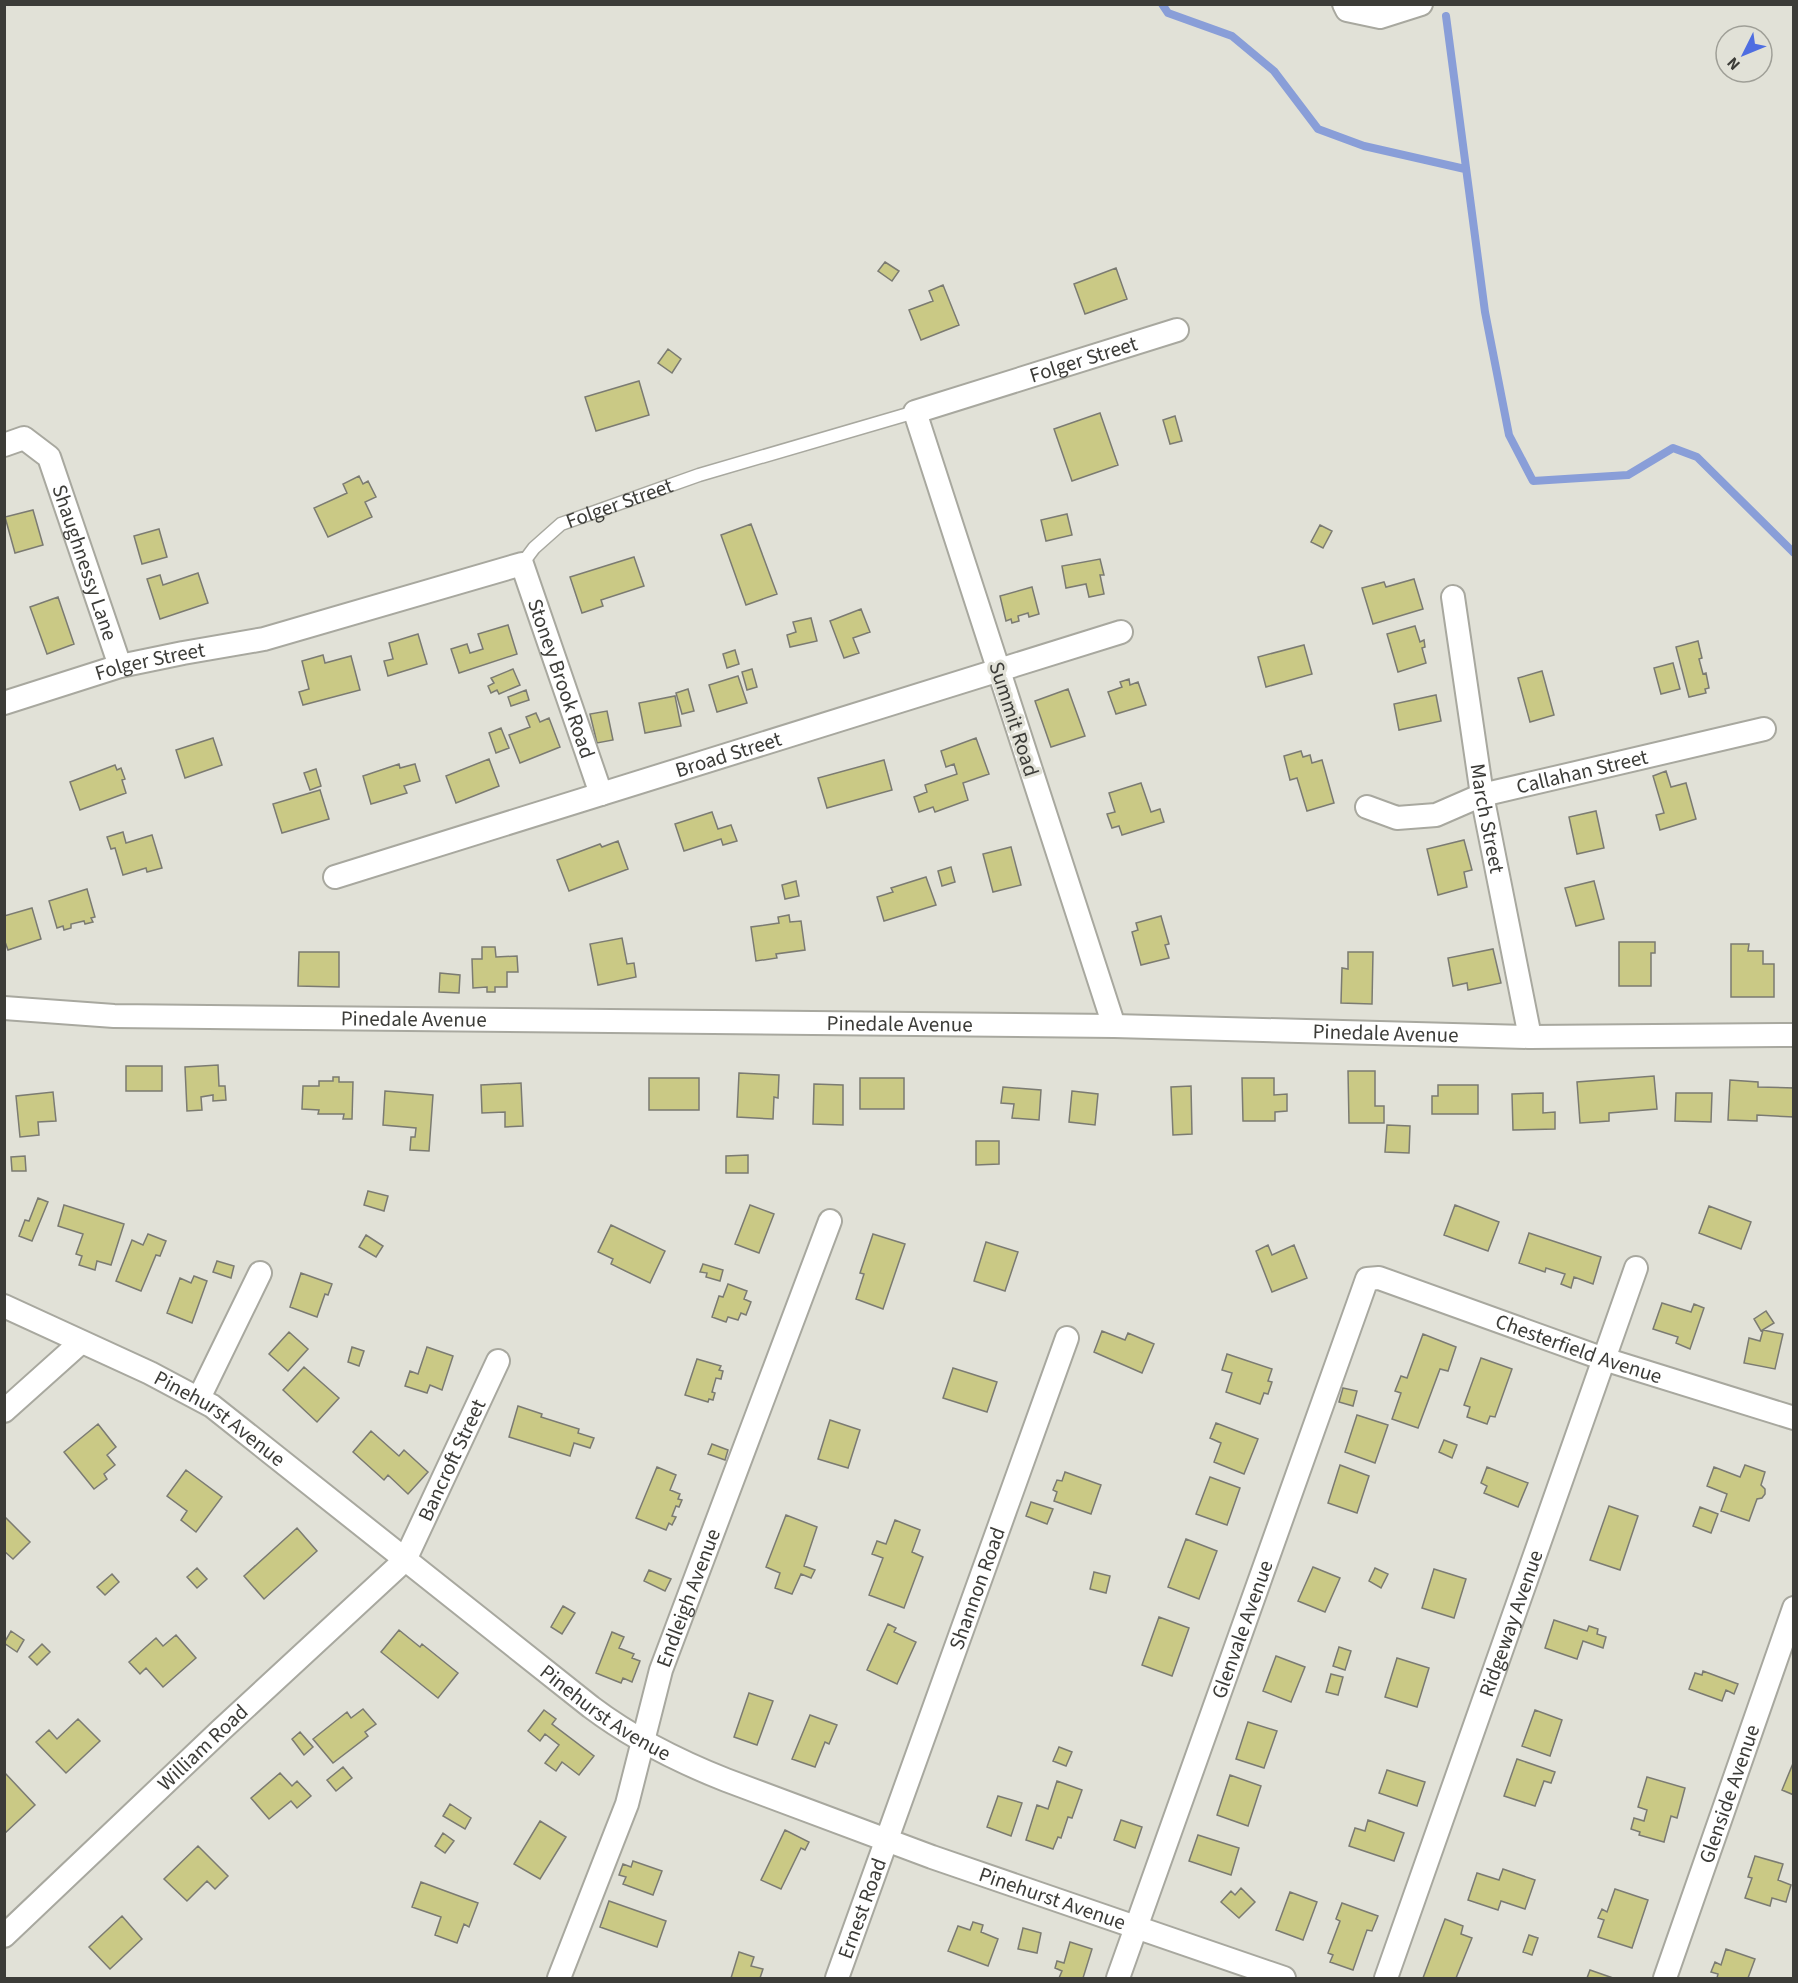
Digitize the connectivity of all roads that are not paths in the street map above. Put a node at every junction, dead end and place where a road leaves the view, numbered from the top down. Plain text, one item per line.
1 (1421, 4) edge
2 (1345, 7) edge
3 (1177, 330) dead end
4 (915, 412) junction
5 (4, 445) edge
6 (522, 564) junction
7 (1453, 597) dead end
8 (1121, 632) dead end
9 (120, 666) junction
10 (999, 670) junction
11 (4, 703) edge
12 (1764, 729) dead end
13 (601, 794) junction
14 (1482, 795) junction
15 (1367, 807) dead end
16 (335, 877) dead end
17 (4, 1008) edge
18 (1114, 1026) junction
19 (1794, 1035) edge
20 (1530, 1037) junction
21 (830, 1221) dead end
22 (1636, 1268) dead end
23 (260, 1273) dead end
24 (1367, 1279) joint
25 (4, 1306) edge
26 (1067, 1338) dead end
27 (80, 1343) junction
28 (1604, 1359) junction
29 (498, 1361) dead end
30 (198, 1398) junction
31 (4, 1411) edge
32 (1794, 1418) edge
33 (405, 1560) junction
34 (1794, 1608) edge
35 (642, 1741) junction
36 (887, 1840) junction
37 (1137, 1927) junction
38 (4, 1936) edge
39 (559, 1978) edge
40 (837, 1978) edge
41 (1118, 1978) edge
42 (1284, 1978) edge
43 (1386, 1978) edge
44 (1665, 1978) edge

1 - 2 street
3 - 4 street, Folger Street
4 - 6 lane, Folger Street
4 - 10 street, Summit Road
5 - 9 street, Shaughnessy Lane
6 - 9 street, Folger Street
6 - 13 street, Stoney Brook Road
7 - 14 street, March Street
8 - 10 street, Broad Street
9 - 11 street, Folger Street
10 - 13 street, Broad Street
10 - 18 street, Summit Road
12 - 14 street, Callahan Street
13 - 16 street, Broad Street
14 - 15 street, Callahan Street
14 - 20 street, March Street
17 - 18 street, Pinedale Avenue
18 - 20 street, Pinedale Avenue
19 - 20 street, Pinedale Avenue
21 - 35 street, Endleigh Avenue
22 - 28 street, Ridgeway Avenue
23 - 30 street
24 - 28 street, Chesterfield Avenue
24 - 37 street, Glenvale Avenue
25 - 27 street, Pinehurst Avenue
26 - 36 street, Shannon Road
27 - 30 street, Pinehurst Avenue
27 - 31 street
28 - 32 street, Chesterfield Avenue
28 - 43 street, Ridgeway Avenue
29 - 33 street, Bancroft Street
30 - 33 street, Pinehurst Avenue
33 - 35 street, Pinehurst Avenue
33 - 38 street, William Road
34 - 44 street, Glenside Avenue
35 - 36 street, Pinehurst Avenue
35 - 39 street, Endleigh Avenue
36 - 37 street, Pinehurst Avenue
36 - 40 street, Ernest Road
37 - 41 street, Glenvale Avenue
37 - 42 street, Pinehurst Avenue

